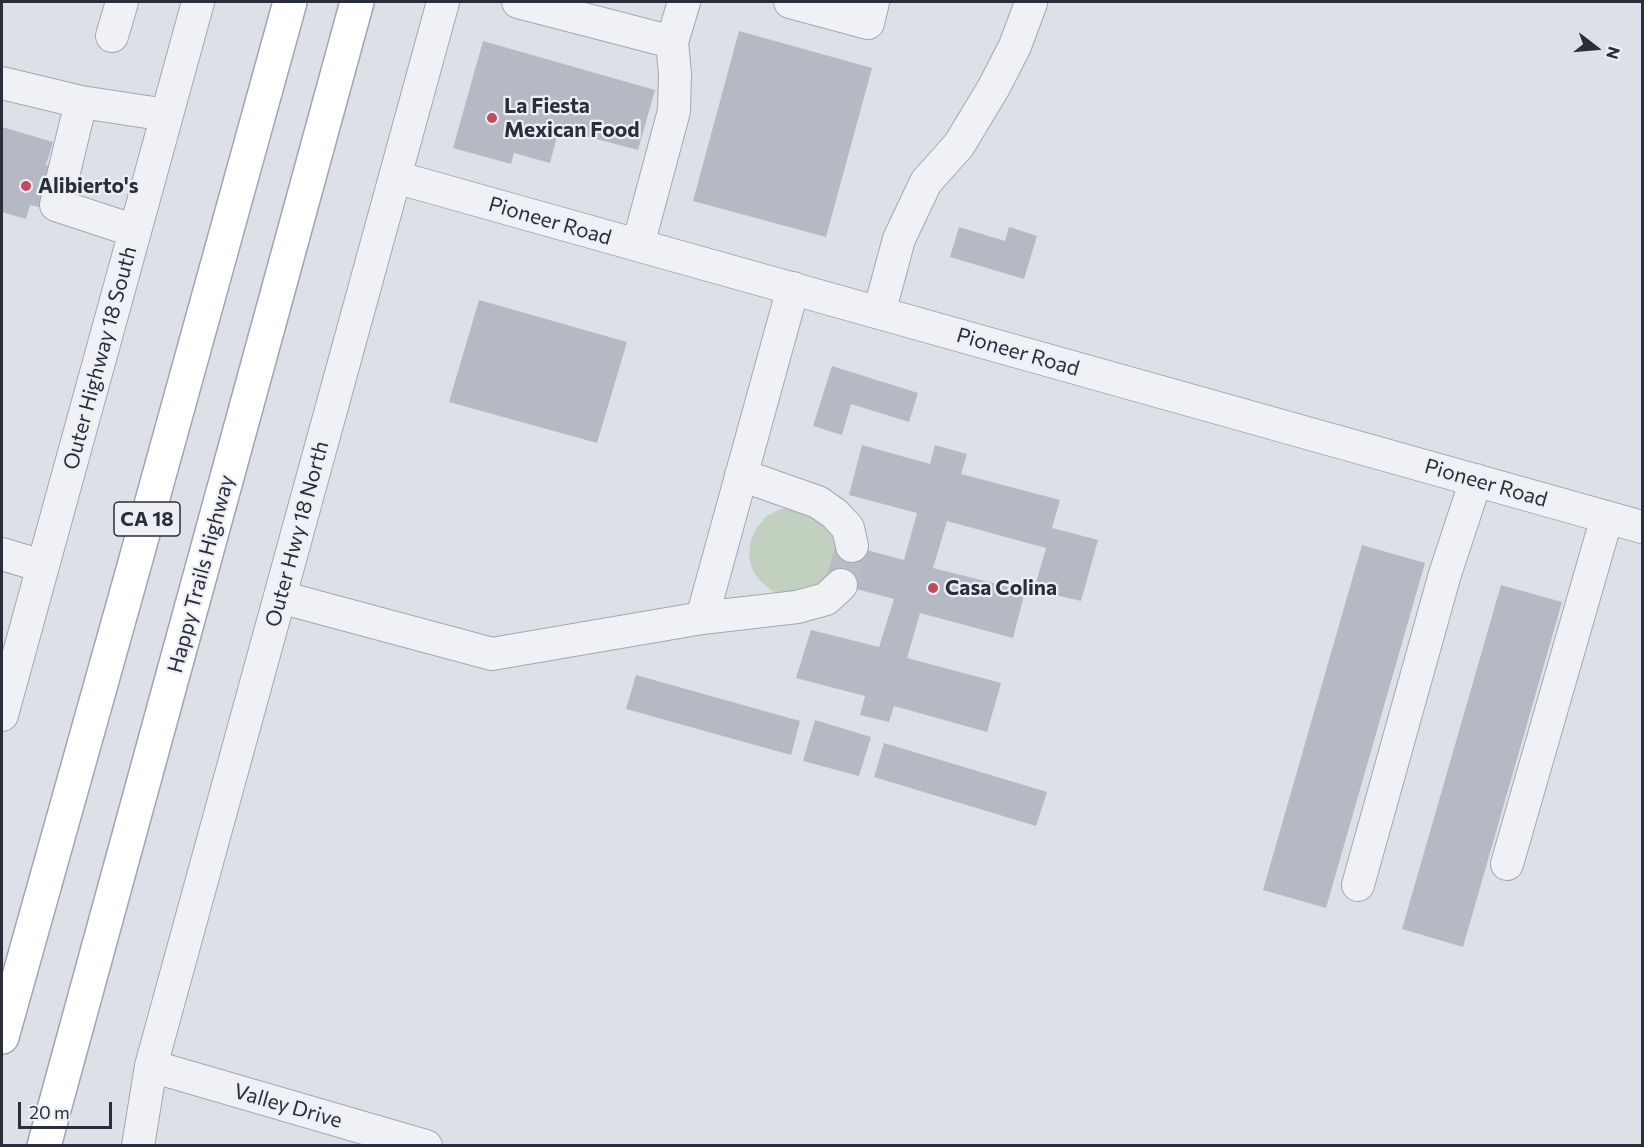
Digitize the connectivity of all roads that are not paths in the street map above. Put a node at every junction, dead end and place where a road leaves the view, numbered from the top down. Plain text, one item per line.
1 (122, 2) edge
2 (198, 2) edge
3 (290, 2) edge
4 (357, 2) edge
5 (443, 2) edge
6 (518, 2) edge
7 (684, 2) edge
8 (790, 2) edge
9 (873, 2) edge
10 (1031, 3) edge
11 (112, 36) dead end
12 (672, 42) junction
13 (2, 83) edge
14 (81, 102) junction
15 (167, 115) junction
16 (394, 177) junction
17 (135, 231) junction
18 (638, 245) junction
19 (793, 288) junction
20 (879, 313) junction
21 (741, 475) junction
22 (1476, 480) junction
23 (1607, 517) junction
24 (1642, 526) edge
25 (852, 546) tunnel mouth
26 (2, 554) edge
27 (42, 566) junction
28 (841, 585) tunnel mouth
29 (280, 597) junction
30 (702, 618) junction
31 (2, 715) edge
32 (1507, 864) dead end
33 (1358, 885) dead end
34 (2, 1036) edge
35 (150, 1066) junction
36 (44, 1146) edge
37 (138, 1146) edge
38 (426, 1146) edge

1 - 11 street
2 - 15 street, Outer Highway 18 South
3 - 34 main road, CA 18
4 - 36 main road, Happy Trails Highway / CA 18
5 - 16 street, Outer Hwy 18 North
6 - 12 street
7 - 12 street
8 - 9 street
10 - 20 street
12 - 18 street
13 - 14 street
14 - 15 street
14 - 17 street
15 - 17 street, Outer Highway 18 South
16 - 18 street, Pioneer Road
16 - 29 street, Outer Hwy 18 North
17 - 27 street, Outer Highway 18 South
18 - 19 street, Pioneer Road
19 - 20 street, Pioneer Road
19 - 21 street
20 - 22 street, Pioneer Road
21 - 25 street
21 - 30 street
22 - 23 street, Pioneer Road
22 - 33 street
23 - 24 street, Pioneer Road
23 - 32 street
26 - 27 street
27 - 31 street, Outer Highway 18 South
28 - 30 street
29 - 30 street
29 - 35 street, Outer Hwy 18 North
35 - 37 street, Outer Hwy 18 North
35 - 38 street, Valley Drive

